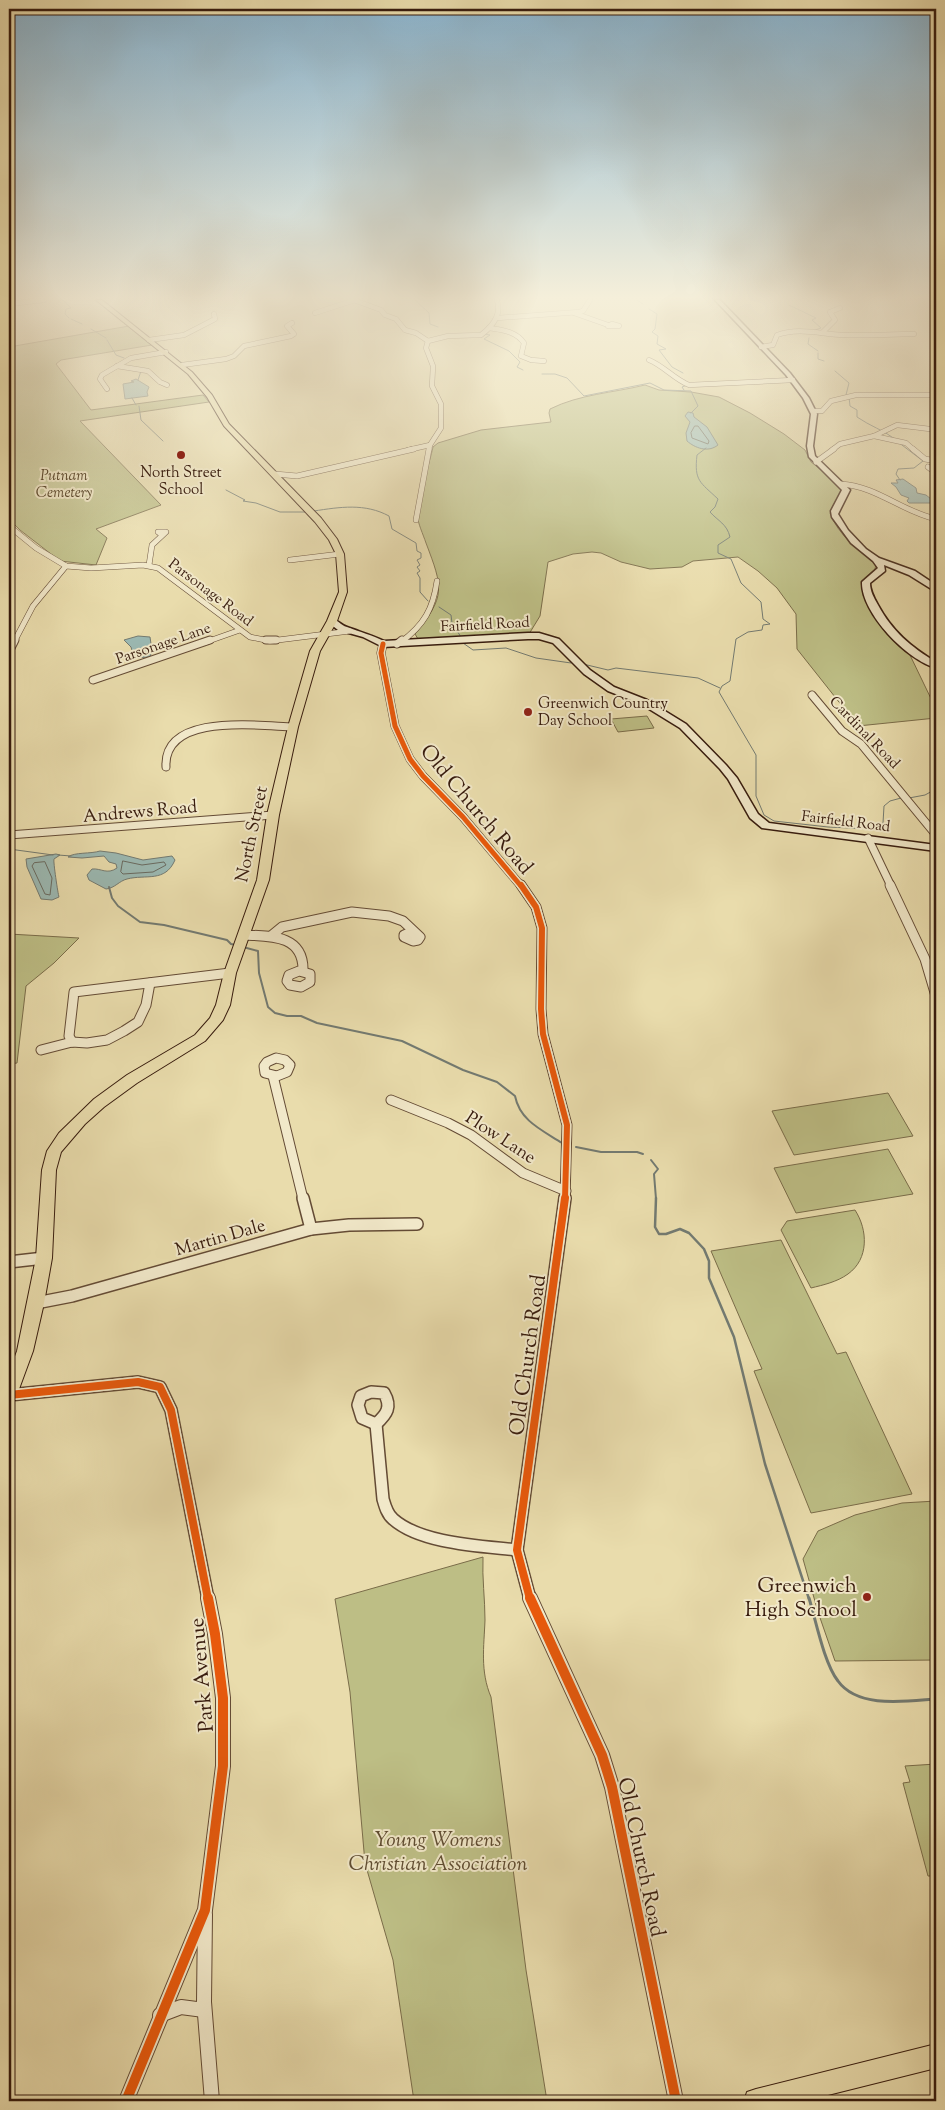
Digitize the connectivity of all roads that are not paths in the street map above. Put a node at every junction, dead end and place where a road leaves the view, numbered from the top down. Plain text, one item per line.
1 (211, 398) edge
2 (438, 398) edge
3 (806, 398) edge
4 (842, 398) edge
5 (814, 411) junction
6 (921, 428) dead end
7 (874, 436) junction
8 (430, 445) junction
9 (936, 461) edge
10 (816, 462) junction
11 (928, 467) dead end
12 (275, 474) junction
13 (297, 476) junction
14 (936, 476) edge
15 (841, 484) junction
16 (286, 486) junction
17 (936, 519) edge
18 (416, 520) dead end
19 (9, 526) edge
20 (161, 534) dead end
21 (340, 554) junction
22 (290, 560) dead end
23 (878, 560) junction
24 (149, 565) junction
25 (66, 566) junction
26 (898, 567) junction
27 (882, 569) junction
28 (438, 581) dead end
29 (936, 588) edge
30 (332, 621) junction
31 (240, 630) junction
32 (350, 632) junction
33 (412, 634) junction
34 (322, 636) junction
35 (421, 643) junction
36 (383, 644) junction
37 (397, 644) junction
38 (9, 652) edge
39 (936, 666) edge
40 (93, 680) dead end
41 (812, 695) dead end
42 (293, 727) junction
43 (166, 767) dead end
44 (273, 815) junction
45 (9, 835) edge
46 (936, 835) edge
47 (868, 838) junction
48 (936, 848) edge
49 (413, 931) dead end
50 (270, 936) junction
51 (241, 943) junction
52 (303, 971) dead end
53 (230, 973) junction
54 (150, 982) junction
55 (936, 996) edge
56 (72, 1042) junction
57 (41, 1050) dead end
58 (273, 1076) dead end
59 (391, 1100) dead end
60 (566, 1191) junction
61 (416, 1224) dead end
62 (311, 1229) junction
63 (44, 1258) junction
64 (9, 1262) edge
65 (36, 1303) junction
66 (9, 1395) edge
67 (376, 1424) dead end
68 (517, 1550) junction
69 (205, 1910) junction
70 (204, 2010) junction
71 (160, 2015) junction
72 (936, 2056) edge
73 (126, 2101) edge
74 (212, 2101) edge
75 (676, 2101) edge
76 (756, 2101) edge

1 - 12 main road, North Street
2 - 8 street
3 - 5 street
4 - 5 street
5 - 10 street
6 - 7 street
7 - 9 street
7 - 10 street
8 - 13 street
8 - 18 street
10 - 15 street
11 - 14 street
12 - 13 street
12 - 16 main road, North Street
13 - 16 street
15 - 17 street
15 - 23 street
16 - 21 main road, North Street
19 - 25 street, Parsonage Road
20 - 24 street
21 - 22 street
21 - 30 main road, North Street
23 - 26 street
23 - 27 street
24 - 25 street, Parsonage Road
24 - 31 street, Parsonage Road
25 - 38 street
26 - 27 street
26 - 29 street
27 - 39 street
28 - 33 street
30 - 32 street, Fairfield Road
30 - 34 main road, North Street
31 - 34 street, Parsonage Road
31 - 40 street, Parsonage Lane
32 - 34 street, Fairfield Road
32 - 36 street, Fairfield Road
33 - 35 street
33 - 37 street
34 - 42 main road, North Street
35 - 37 street, Fairfield Road
35 - 47 street, Fairfield Road
36 - 37 street, Fairfield Road
36 - 60 street, Old Church Road
41 - 46 street, Cardinal Road
42 - 43 street
42 - 44 main road, North Street
44 - 45 street, Andrews Road
44 - 51 main road, North Street
47 - 48 street, Fairfield Road
47 - 55 street
49 - 50 street
50 - 51 street
50 - 52 street
51 - 53 main road, North Street
53 - 54 street
53 - 63 main road, North Street
54 - 56 street
54 - 56 street
56 - 57 street
58 - 62 street
59 - 60 street, Plow Lane
60 - 68 street, Old Church Road
61 - 62 street, Martin Dale
62 - 65 street, Martin Dale
63 - 64 street
63 - 65 main road, North Street
65 - 66 main road, North Street
66 - 69 street, Park Avenue
67 - 68 street
68 - 75 street, Old Church Road
69 - 70 street
69 - 71 street, Park Avenue
70 - 71 street
70 - 74 street
71 - 73 street, Park Avenue
72 - 76 main road

